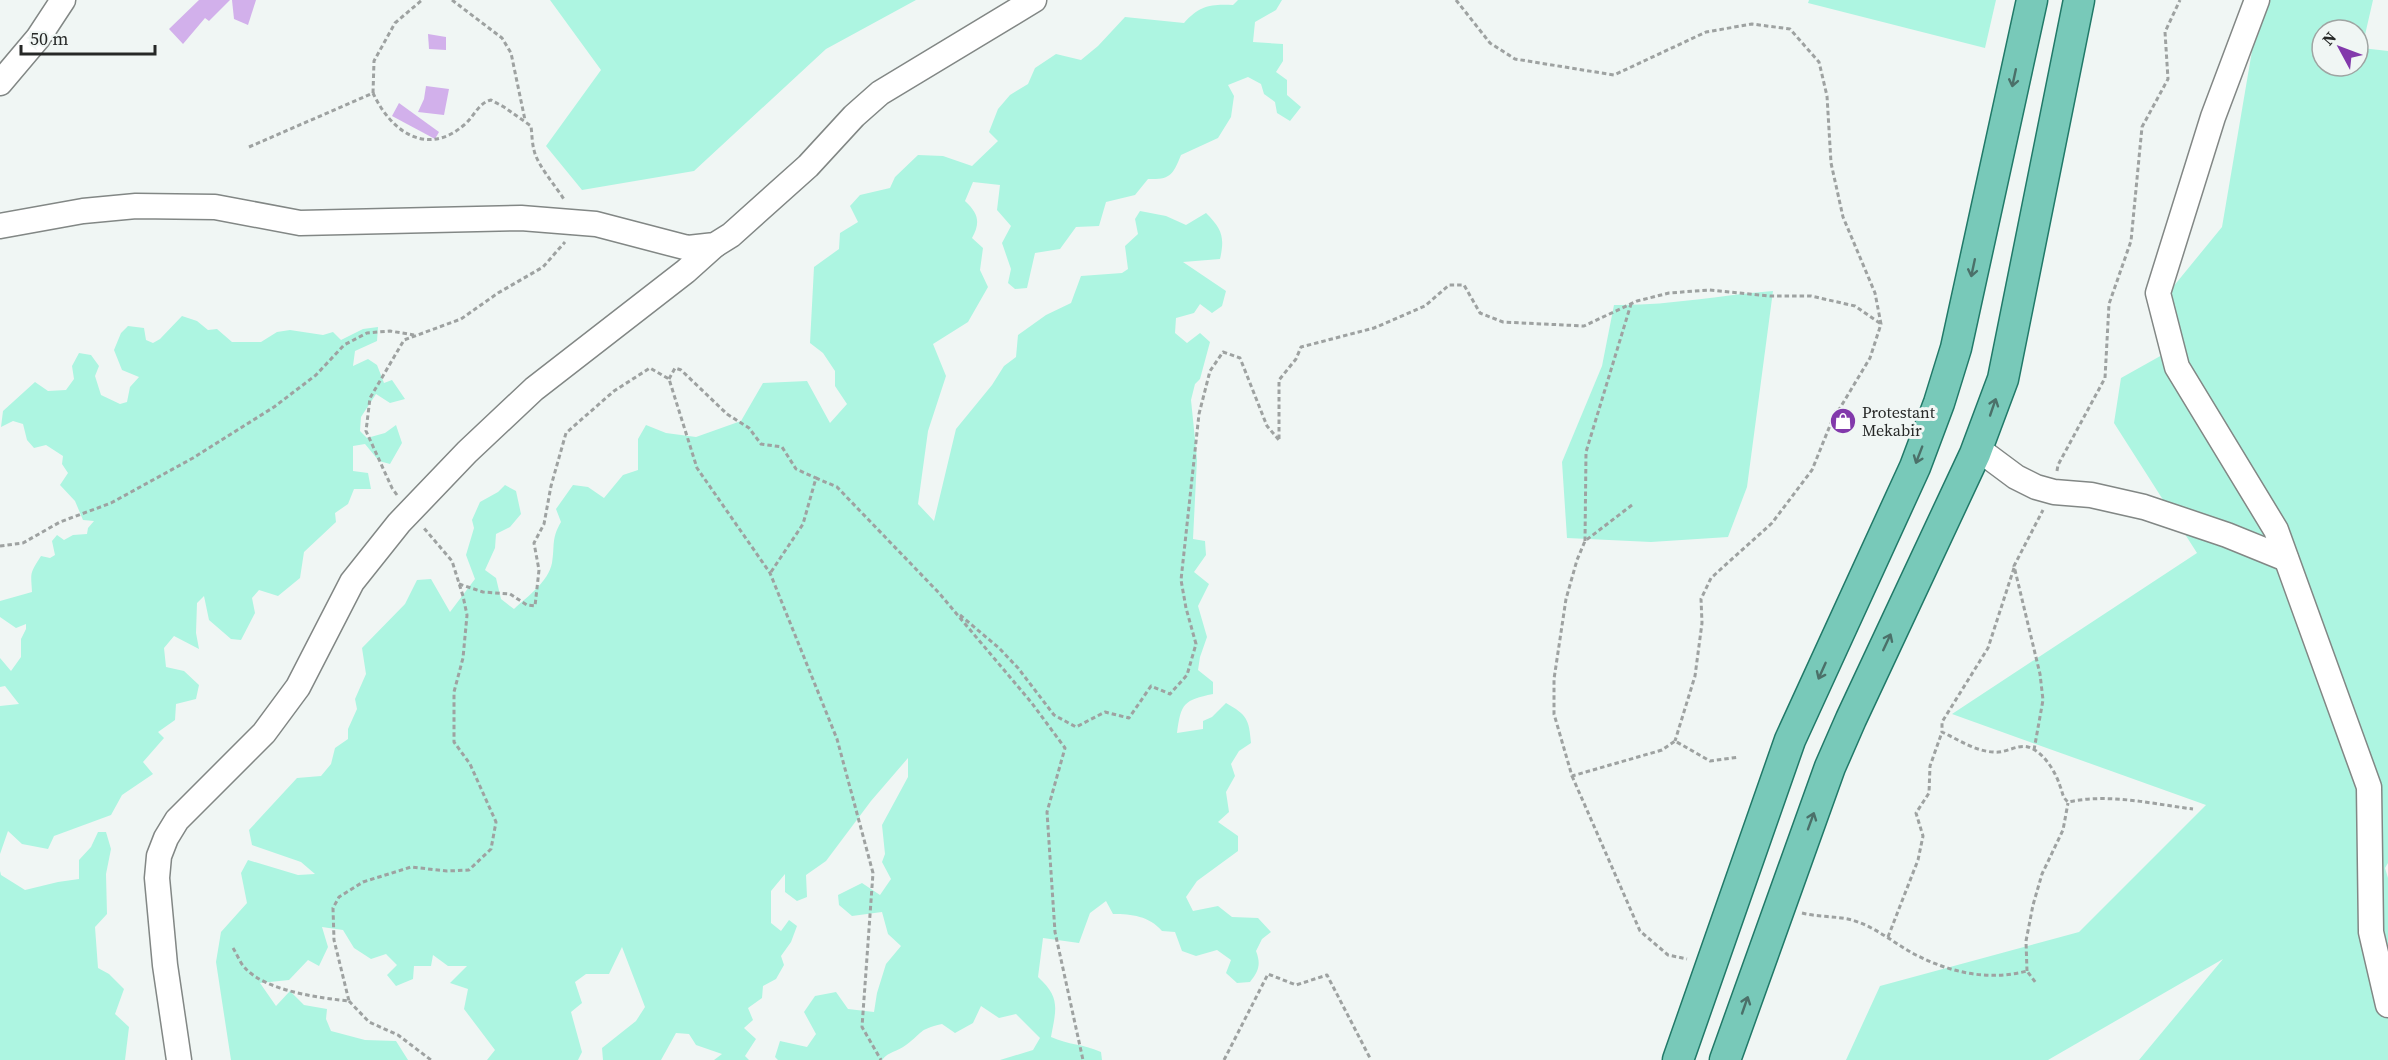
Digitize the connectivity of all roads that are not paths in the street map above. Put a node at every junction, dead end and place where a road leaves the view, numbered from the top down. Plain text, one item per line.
1 (63, 0) edge
2 (1034, 0) edge
3 (2031, 0) edge
4 (2079, 0) edge
5 (2257, 0) edge
6 (2024, 32) junction
7 (2071, 42) junction
8 (0, 83) edge
9 (0, 226) edge
10 (715, 245) junction
11 (1977, 448) junction
12 (2286, 559) junction
13 (2388, 1005) edge
14 (179, 1060) edge
15 (1678, 1060) edge
16 (1725, 1060) edge

1 - 8 street
2 - 10 street
3 - 6 main road
4 - 7 main road
5 - 12 street
6 - 7 main road
6 -> 15 main road
11 -> 7 main road
9 - 10 street
10 - 14 street
11 - 12 street
16 -> 11 main road
12 - 13 street

